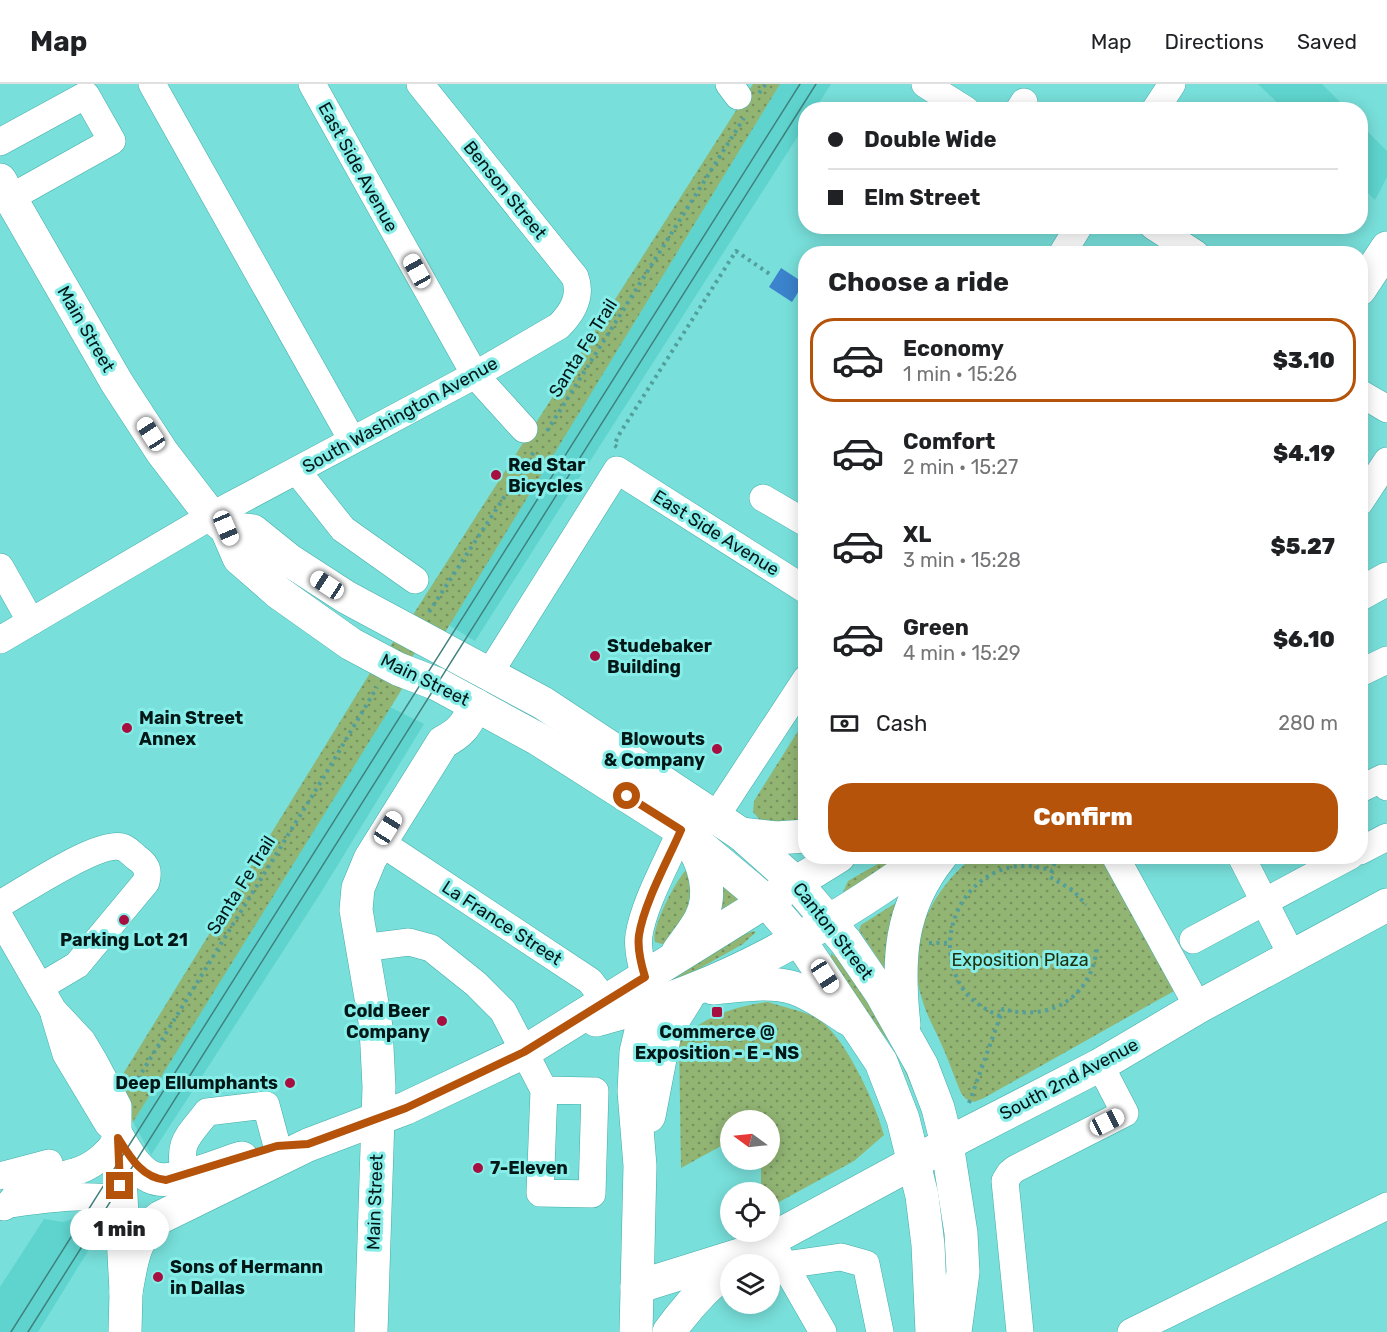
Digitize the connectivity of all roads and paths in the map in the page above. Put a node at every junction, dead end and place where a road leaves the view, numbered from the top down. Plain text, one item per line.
1 (152, 84) edge
2 (312, 84) edge
3 (420, 84) edge
4 (766, 84) edge
5 (925, 84) edge
6 (1172, 84) edge
7 (95, 89) edge
8 (743, 97) edge
9 (953, 102) edge
10 (1160, 102) edge
11 (0, 142) edge
12 (5, 189) edge
13 (1165, 234) edge
14 (1184, 246) edge
15 (1387, 248) edge
16 (771, 275) dead end
17 (1368, 277) edge
18 (576, 301) joint
19 (475, 375) junction
20 (1368, 398) edge
21 (1387, 409) edge
22 (620, 433) dead end
23 (534, 439) junction
24 (352, 440) junction
25 (1387, 460) edge
26 (297, 471) junction
27 (1368, 490) edge
28 (763, 498) dead end
29 (798, 518) edge
30 (218, 522) junction
31 (0, 567) edge
32 (1387, 579) edge
33 (416, 580) dead end
34 (798, 585) edge
35 (1368, 590) edge
36 (426, 617) dead end
37 (31, 622) junction
38 (0, 639) edge
39 (1387, 660) edge
40 (1368, 669) edge
41 (489, 674) junction
42 (389, 675) junction
43 (798, 694) edge
44 (476, 705) junction
45 (443, 742) junction
46 (1368, 785) edge
47 (1387, 787) edge
48 (729, 825) junction
49 (681, 830) junction
50 (798, 837) edge
51 (1387, 837) edge
52 (380, 842) junction
53 (1368, 847) edge
54 (826, 864) edge
55 (915, 864) edge
56 (935, 864) edge
57 (1054, 864) edge
58 (1119, 864) edge
59 (1245, 864) edge
60 (1335, 864) edge
61 (1052, 870) junction
62 (796, 883) junction
63 (766, 901) junction
64 (1264, 902) junction
65 (0, 904) edge
66 (1086, 905) dead end
67 (1387, 905) edge
68 (0, 918) edge
69 (829, 920) junction
70 (798, 938) junction
71 (1193, 940) dead end
72 (362, 948) junction
73 (1097, 948) dead end
74 (1292, 956) junction
75 (672, 959) junction
76 (40, 987) junction
77 (651, 990) junction
78 (693, 990) junction
79 (1198, 1007) junction
80 (608, 1009) junction
81 (1000, 1016) junction
82 (856, 1024) junction
83 (906, 1036) junction
84 (524, 1052) junction
85 (1100, 1065) junction
86 (544, 1090) junction
87 (595, 1091) junction
88 (129, 1092) dead end
89 (633, 1092) junction
90 (968, 1105) dead end
91 (378, 1120) junction
92 (946, 1144) junction
93 (292, 1145) junction
94 (108, 1149) junction
95 (915, 1162) junction
96 (640, 1166) junction
97 (185, 1175) junction
98 (0, 1176) edge
99 (121, 1200) junction
100 (5, 1206) edge
101 (1387, 1206) edge
102 (761, 1254) edge
103 (780, 1258) edge
104 (720, 1266) edge
105 (720, 1277) edge
106 (780, 1286) edge
107 (637, 1287) junction
108 (126, 1292) junction
109 (124, 1332) edge
110 (371, 1332) edge
111 (636, 1332) edge
112 (669, 1332) edge
113 (823, 1332) edge
114 (880, 1332) edge
115 (932, 1332) edge
116 (955, 1332) edge
117 (1020, 1332) edge
118 (1131, 1332) edge

1 - 24 street
2 - 19 street, East Side Avenue
3 - 18 street, Benson Street
4 - 8 path, Santa Fe Trail
5 - 9 street
6 - 10 street
7 - 11 street
7 - 12 street
8 - 23 path, Santa Fe Trail
12 - 30 main road, Main Street
13 - 14 street
15 - 17 main road
16 - 22 path
18 - 19 street, South Washington Avenue
19 - 23 street, East Side Avenue
19 - 24 street, South Washington Avenue
20 - 21 street
23 - 36 path, Santa Fe Trail
24 - 26 street, South Washington Avenue
25 - 27 street
26 - 30 street, South Washington Avenue
26 - 33 street
28 - 29 street
30 - 37 street, South Washington Avenue
30 - 41 main road, Main Street
30 - 42 main road, Main Street
31 - 37 street
32 - 35 main road
34 - 41 street, East Side Avenue
37 - 38 street, South Washington Avenue
39 - 40 street
41 - 48 main road, Canton Street
42 - 44 main road, Main Street
42 - 45 main road
42 - 88 path, Santa Fe Trail
43 - 48 street
44 - 45 main road, Main Street
44 - 49 main road, Canton Street
45 - 52 main road, Main Street
46 - 47 street
48 - 50 main road
48 - 62 main road, Canton Street
49 - 63 main road, Canton Street
49 - 75 main road
49 - 77 street
51 - 53 street
52 - 72 main road, Main Street
52 - 80 street, La France Street
54 - 62 main road
55 - 69 main road
56 - 83 main road
57 - 61 path
58 - 79 street
59 - 64 street
60 - 64 street
61 - 66 path
61 - 81 path
62 - 63 main road
62 - 69 main road, Canton Street
63 - 70 main road, Canton Street
63 - 75 main road
64 - 71 street
64 - 74 street
65 - 76 street
67 - 74 main road, South 2nd Avenue
68 - 76 street
69 - 70 main road
69 - 83 main road, Canton Street
70 - 78 main road
70 - 82 main road, Canton Street
72 - 84 street
72 - 91 main road, Main Street
73 - 81 path
74 - 79 main road, South 2nd Avenue
75 - 77 main road
76 - 94 street
77 - 78 main road
77 - 80 main road
77 - 89 main road
78 - 82 main road
78 - 96 main road
79 - 85 main road, South 2nd Avenue
80 - 84 main road
81 - 90 path
82 - 95 main road, Canton Street
83 - 92 main road, Canton Street
84 - 86 street
84 - 91 main road
85 - 92 main road, South 2nd Avenue
85 - 117 street
86 - 87 street
86 - 87 street
87 - 89 street
89 - 96 main road
91 - 93 main road
91 - 110 main road, Main Street
92 - 95 main road, South 2nd Avenue
92 - 116 main road, Canton Street
93 - 97 main road
93 - 97 street
93 - 108 main road
94 - 97 main road
94 - 98 street
94 - 99 main road
94 - 100 street
95 - 102 main road, South 2nd Avenue
95 - 115 main road, Canton Street
96 - 107 main road
99 - 100 street
99 - 108 main road
101 - 118 street
103 - 114 street
104 - 107 main road, South 2nd Avenue
105 - 112 main road, South 2nd Avenue
106 - 113 street
107 - 111 main road
108 - 109 main road

